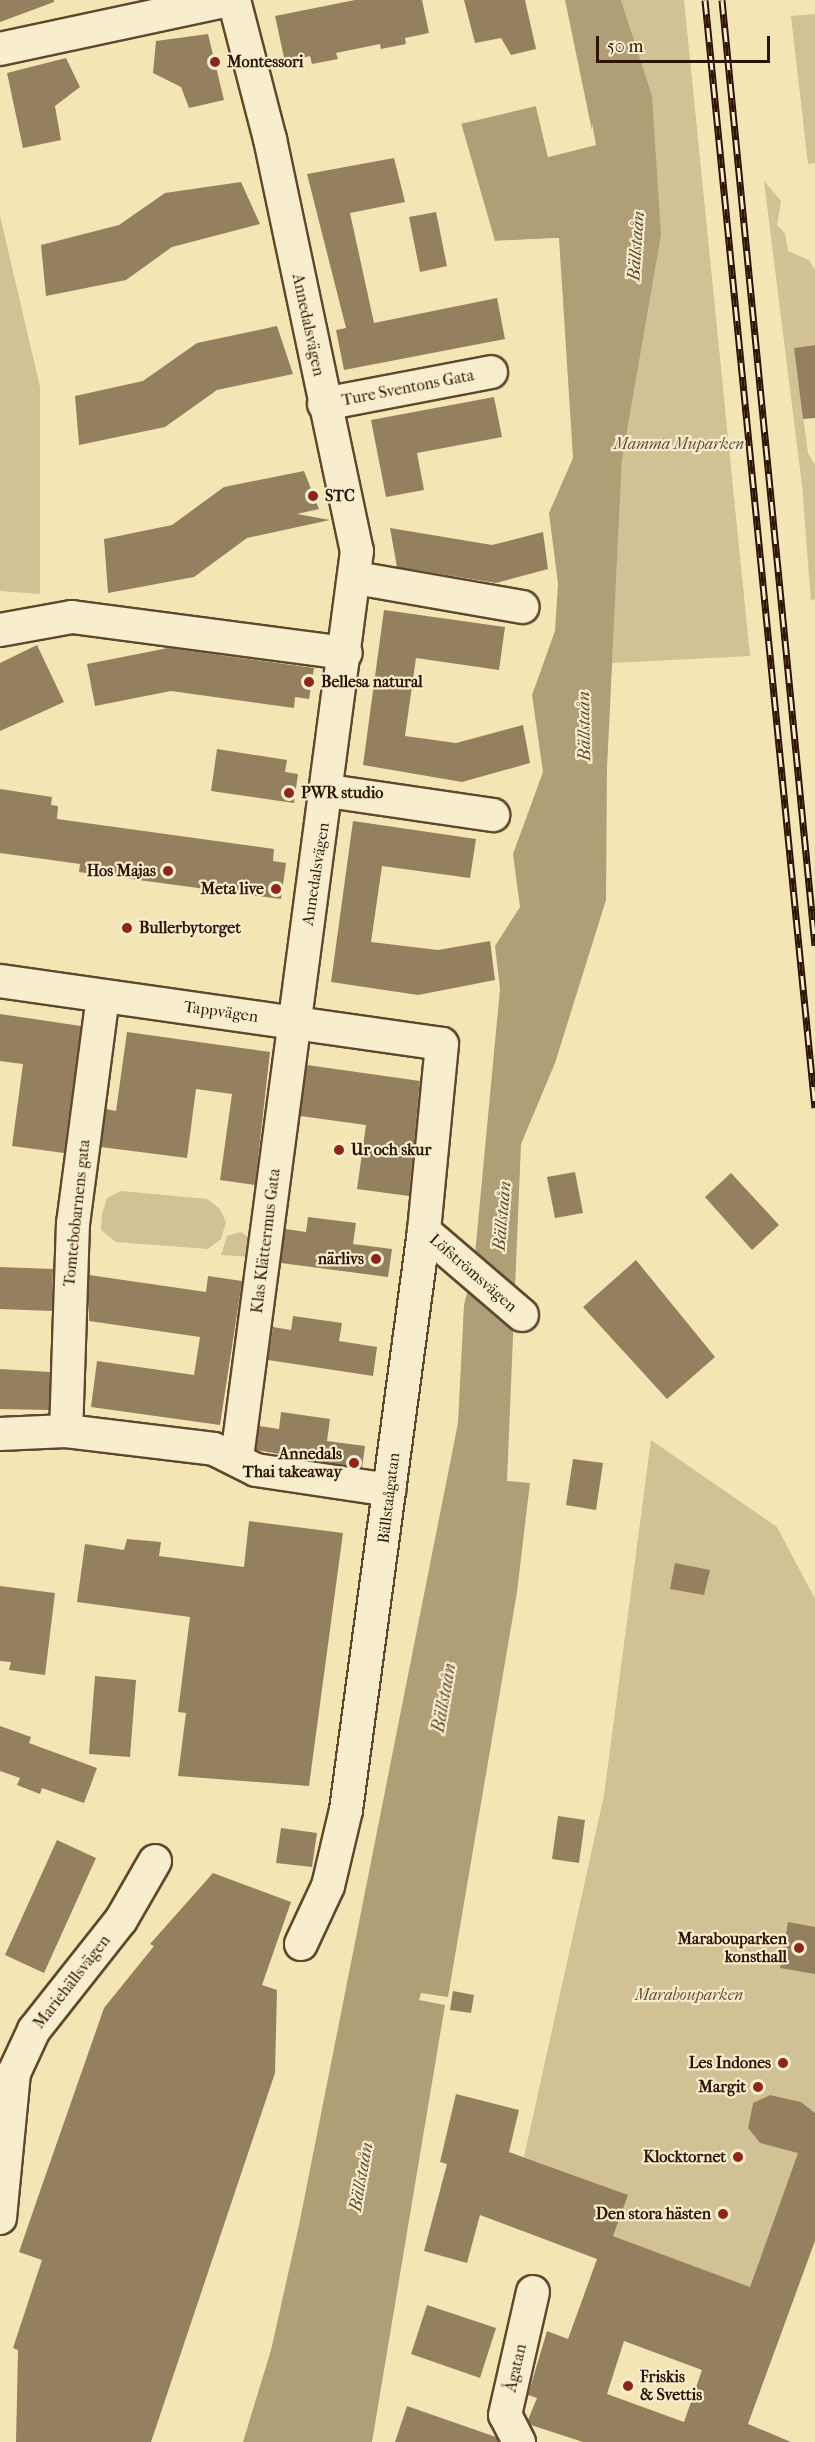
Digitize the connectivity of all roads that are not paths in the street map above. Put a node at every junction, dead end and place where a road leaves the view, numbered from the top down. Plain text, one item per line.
1 (228, 0) edge
2 (234, 0) edge
3 (0, 49) edge
4 (492, 372) dead end
5 (324, 404) junction
6 (356, 578) junction
7 (523, 607) dead end
8 (0, 630) edge
9 (346, 653) junction
10 (328, 791) junction
11 (493, 815) dead end
12 (0, 981) edge
13 (103, 996) junction
14 (294, 1023) junction
15 (442, 1044) joint
16 (424, 1231) junction
17 (522, 1315) dead end
18 (66, 1431) junction
19 (0, 1434) edge
20 (237, 1458) junction
21 (390, 1490) junction
22 (154, 1861) dead end
23 (301, 1944) dead end
24 (0, 2218) edge
25 (533, 2292) dead end
26 (519, 2442) edge

1 - 3 street
2 - 5 street, Annedalsvägen
4 - 5 street, Ture Sventons Gata
5 - 6 street, Annedalsvägen
6 - 7 street
6 - 9 street, Annedalsvägen
8 - 9 street
9 - 10 street, Annedalsvägen
10 - 11 street
10 - 14 street, Annedalsvägen
12 - 13 street, Tappvägen
13 - 14 street, Tappvägen
13 - 18 street, Tomtebobarnens gata
14 - 15 street, Tappvägen
14 - 20 street, Klas Klättermus Gata
15 - 16 street, Bällstaågatan
16 - 17 street, Löfströmsvägen
16 - 21 street, Bällstaågatan
18 - 19 street
18 - 20 street
20 - 21 street
21 - 23 street, Bällstaågatan
22 - 24 street, Mariehällsvägen
25 - 26 street, Ågatan

